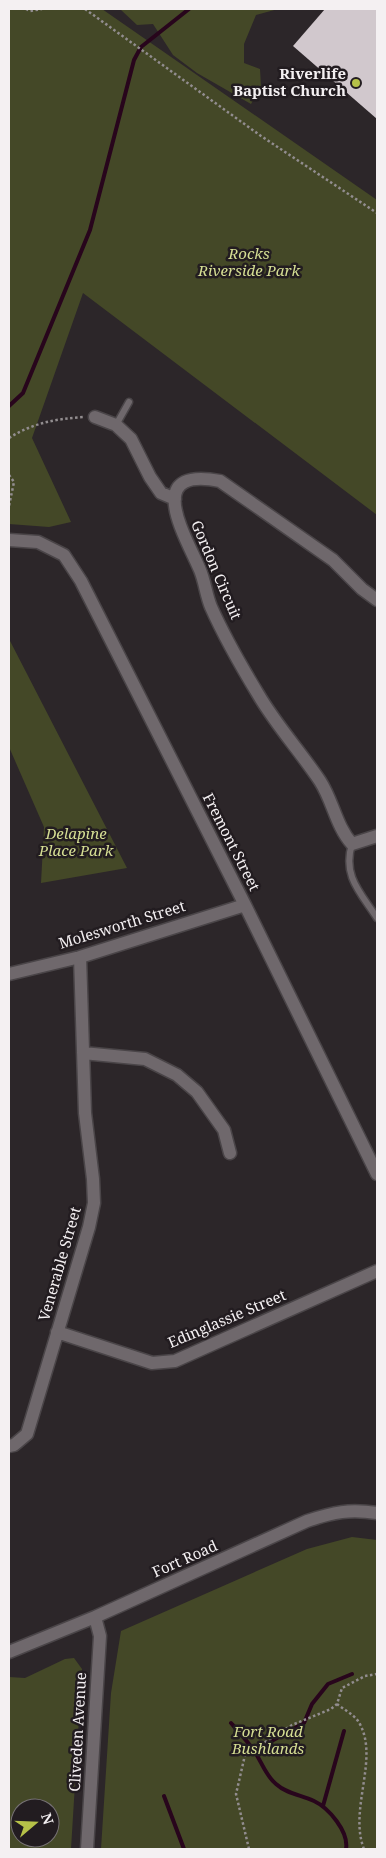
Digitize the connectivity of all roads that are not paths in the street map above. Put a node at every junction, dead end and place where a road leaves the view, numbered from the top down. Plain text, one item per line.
1 (129, 402) dead end
2 (95, 417) road end
3 (116, 425) junction
4 (175, 499) junction
5 (9, 540) edge
6 (377, 600) edge
7 (377, 836) edge
8 (352, 844) junction
9 (245, 905) junction
10 (377, 918) edge
11 (80, 957) junction
12 (9, 974) edge
13 (83, 1053) junction
14 (230, 1153) dead end
15 (377, 1174) edge
16 (377, 1271) edge
17 (58, 1332) junction
18 (9, 1446) edge
19 (377, 1513) edge
20 (95, 1617) junction
21 (9, 1652) edge
22 (88, 1849) edge

1 - 3 lane
2 - 3 street
3 - 4 street
4 - 6 street
4 - 8 street, Gordon Circuit
5 - 9 street, Fremont Street
7 - 8 street
8 - 10 lane
9 - 11 street, Molesworth Street
9 - 15 street, Fremont Street
11 - 12 street, Molesworth Street
11 - 13 street, Venerable Street
13 - 14 street
13 - 17 street, Venerable Street
16 - 17 street, Edinglassie Street
17 - 18 street, Venerable Street
19 - 20 street, Fort Road
20 - 21 street, Fort Road
20 - 22 street, Cliveden Avenue

